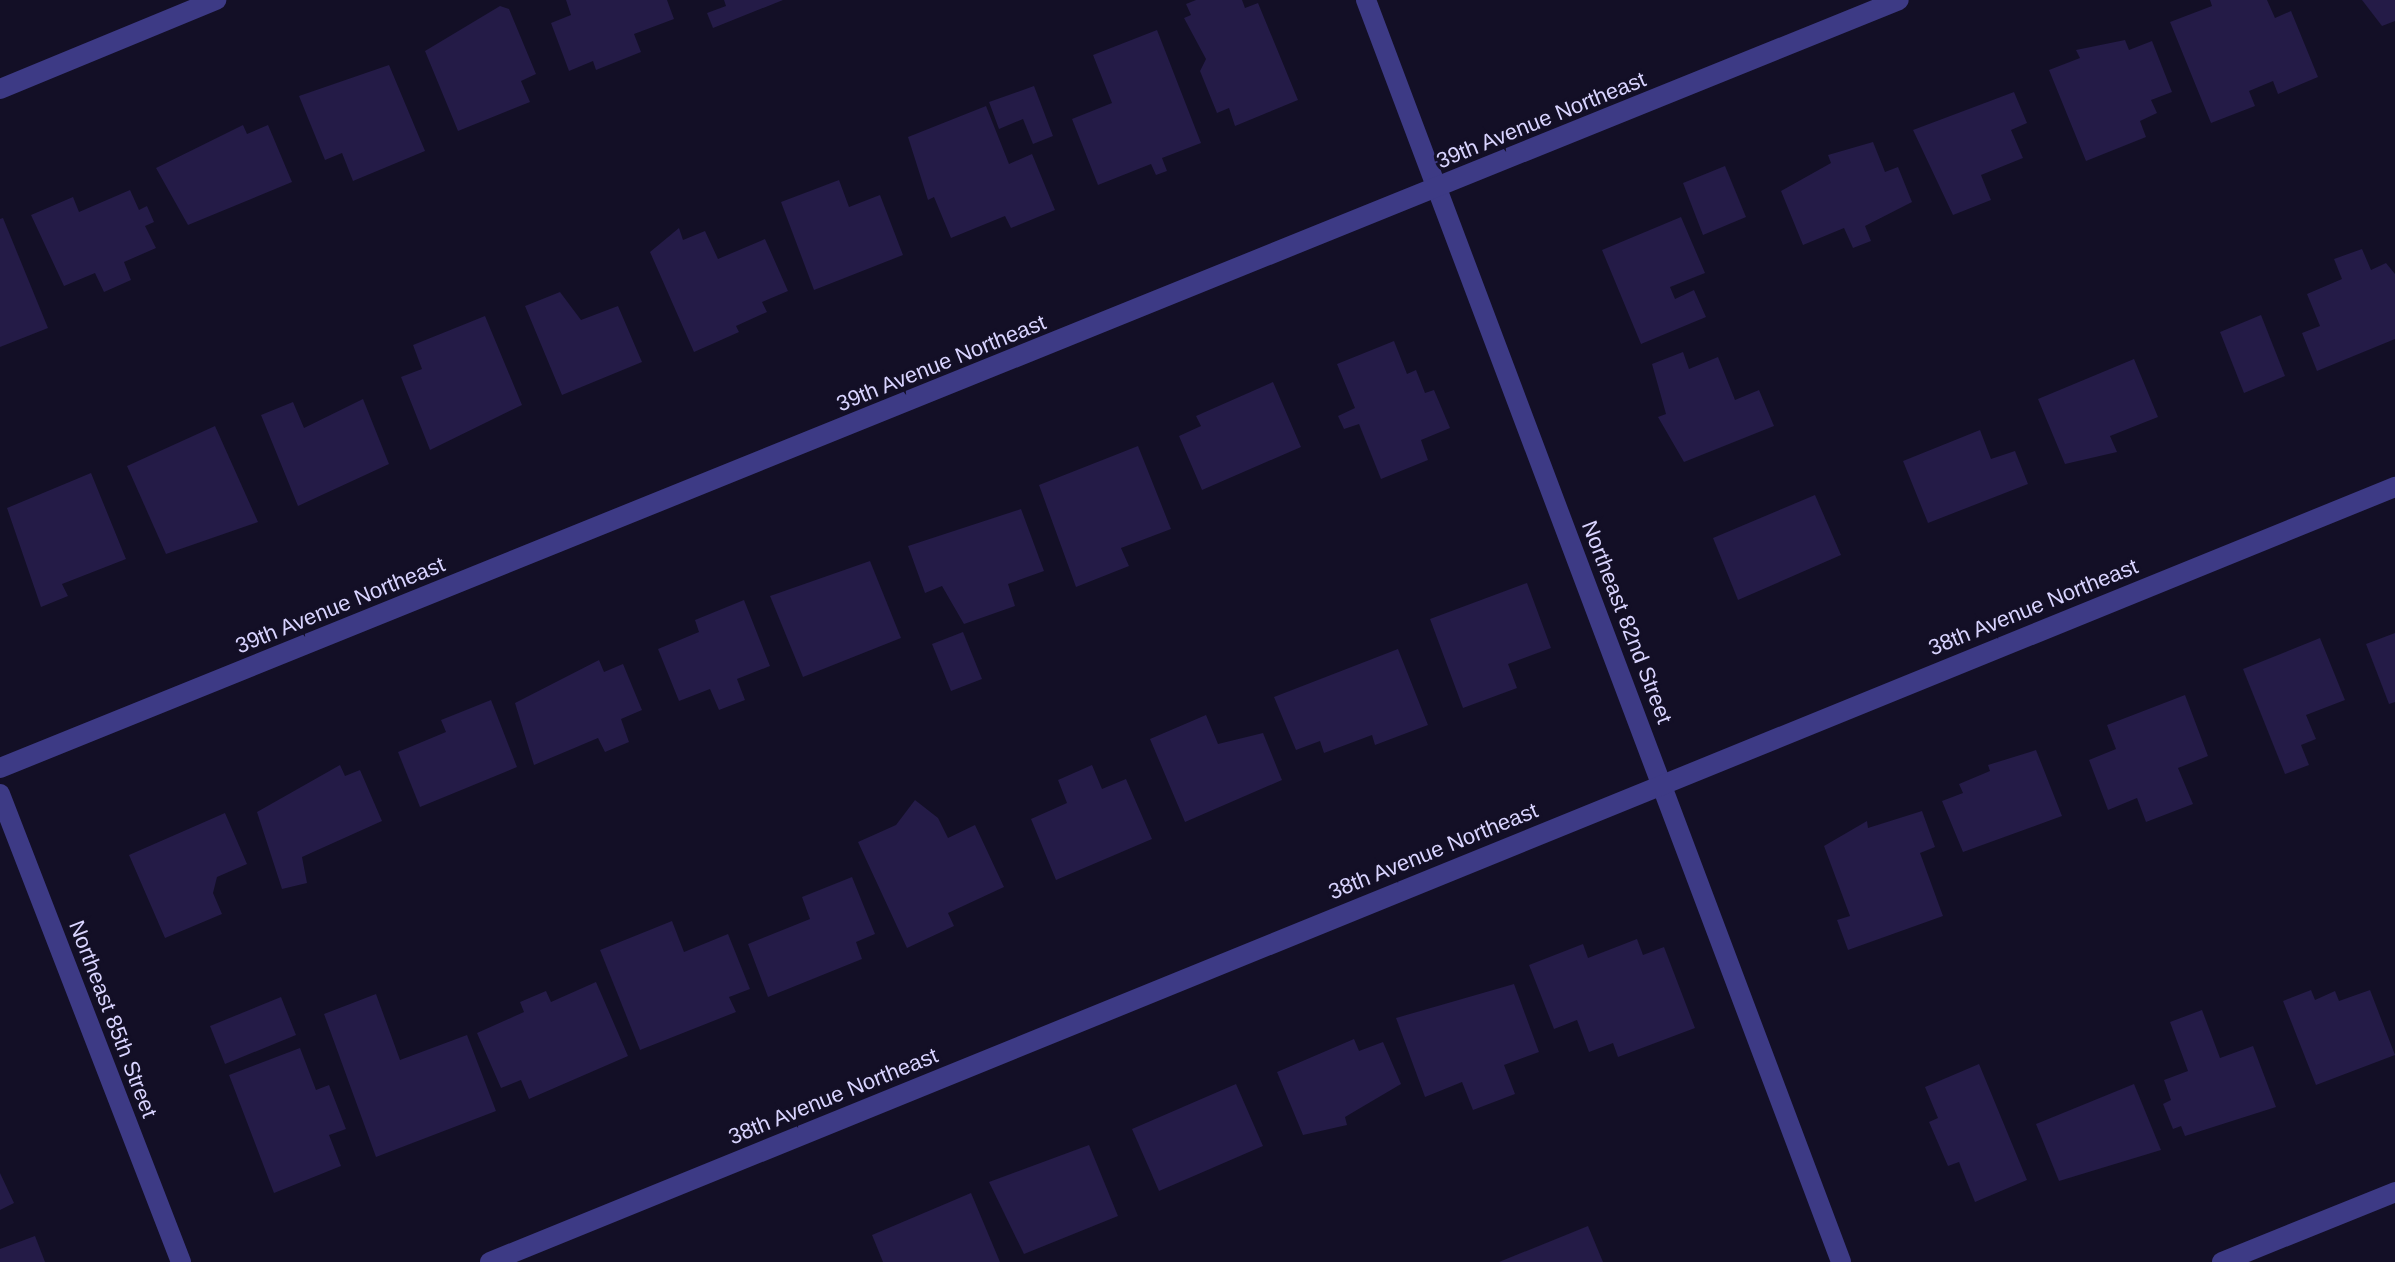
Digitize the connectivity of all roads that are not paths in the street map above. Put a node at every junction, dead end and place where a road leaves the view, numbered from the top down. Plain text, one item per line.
1 (216, 0) edge
2 (1366, 0) edge
3 (1899, 0) edge
4 (0, 89) edge
5 (1439, 188) junction
6 (2395, 487) edge
7 (0, 768) edge
8 (1662, 783) junction
9 (0, 794) edge
10 (2395, 1192) edge
11 (181, 1262) edge
12 (490, 1262) edge
13 (1841, 1262) edge
14 (2222, 1262) edge

1 - 4 street
2 - 5 street, Northeast 82nd Street
3 - 5 street, 39th Avenue Northeast
5 - 7 street, 39th Avenue Northeast
5 - 8 street, Northeast 82nd Street
6 - 8 street, 38th Avenue Northeast
8 - 12 street, 38th Avenue Northeast
8 - 13 street, Northeast 82nd Street
9 - 11 street, Northeast 85th Street
10 - 14 street

